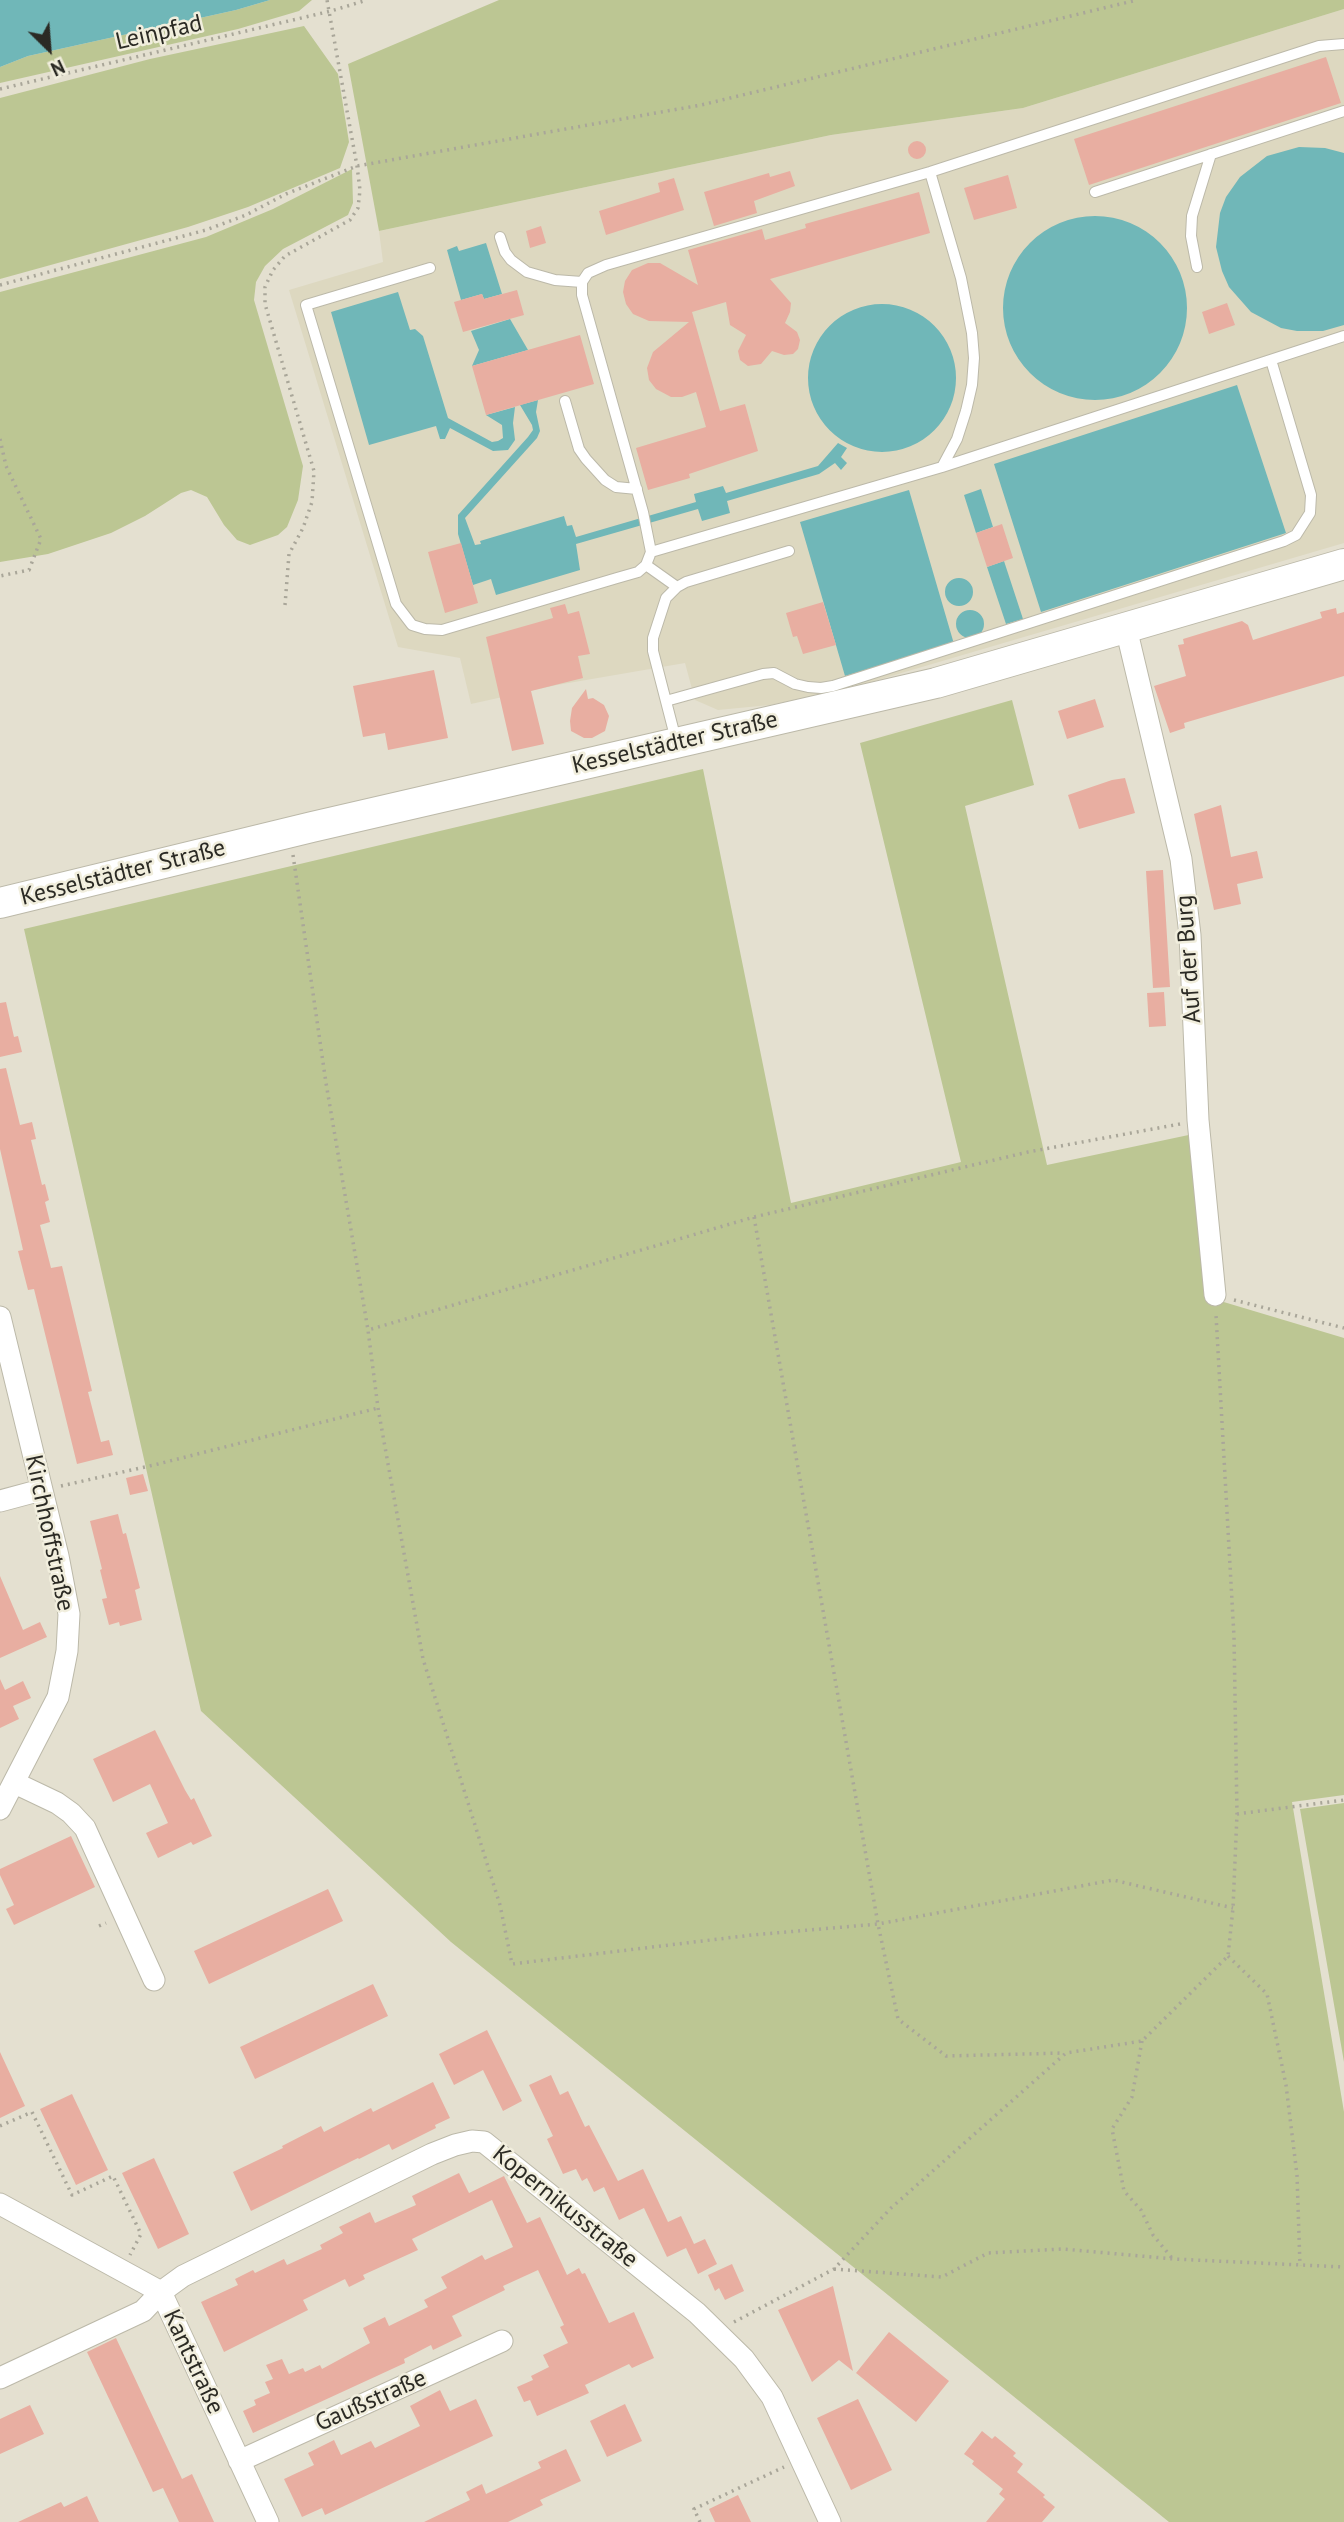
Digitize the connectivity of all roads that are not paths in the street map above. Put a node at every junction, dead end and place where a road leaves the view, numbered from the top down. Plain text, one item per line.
1 (1344, 44) edge
2 (1344, 111) edge
3 (1211, 154) junction
4 (930, 172) junction
5 (1095, 192) dead end
6 (500, 237) dead end
7 (1197, 267) dead end
8 (430, 268) dead end
9 (582, 282) junction
10 (1344, 336) edge
11 (1270, 360) junction
12 (565, 401) dead end
13 (942, 467) junction
14 (637, 489) junction
15 (789, 551) dead end
16 (651, 552) junction
17 (1344, 564) edge
18 (646, 565) junction
19 (677, 587) junction
20 (1126, 628) junction
21 (666, 701) junction
22 (677, 743) junction
23 (0, 903) edge
24 (1215, 1295) road end
25 (0, 1317) edge
26 (41, 1490) junction
27 (0, 1501) edge
28 (15, 1783) junction
29 (0, 1809) edge
30 (154, 1980) dead end
31 (0, 2204) edge
32 (161, 2292) junction
33 (502, 2341) dead end
34 (0, 2378) edge
35 (239, 2460) junction
36 (268, 2522) edge
37 (830, 2522) edge

1 - 4 lane
2 - 3 lane
3 - 5 lane
3 - 7 lane
4 - 9 lane
4 - 13 lane
6 - 9 lane
8 - 18 lane
9 - 14 lane
10 - 11 lane
11 - 13 lane
11 - 21 lane
12 - 14 lane
13 - 16 lane
14 - 16 lane
15 - 19 lane
16 - 18 lane
17 - 20 main road, Kesselstädter Straße
18 - 19 lane
19 - 21 lane
20 - 22 main road, Kesselstädter Straße
20 - 24 street, Auf der Burg
21 - 22 lane
22 - 23 main road, Kesselstädter Straße
25 - 26 street, Kirchhoffstraße
26 - 27 street
26 - 28 street, Kirchhoffstraße
28 - 29 street, Kirchhoffstraße
28 - 30 street
31 - 32 street, Kantstraße
32 - 34 street, Kopernikusstraße
32 - 35 street, Kantstraße
32 - 37 street, Kopernikusstraße
33 - 35 street, Gaußstraße
35 - 36 street, Kantstraße

